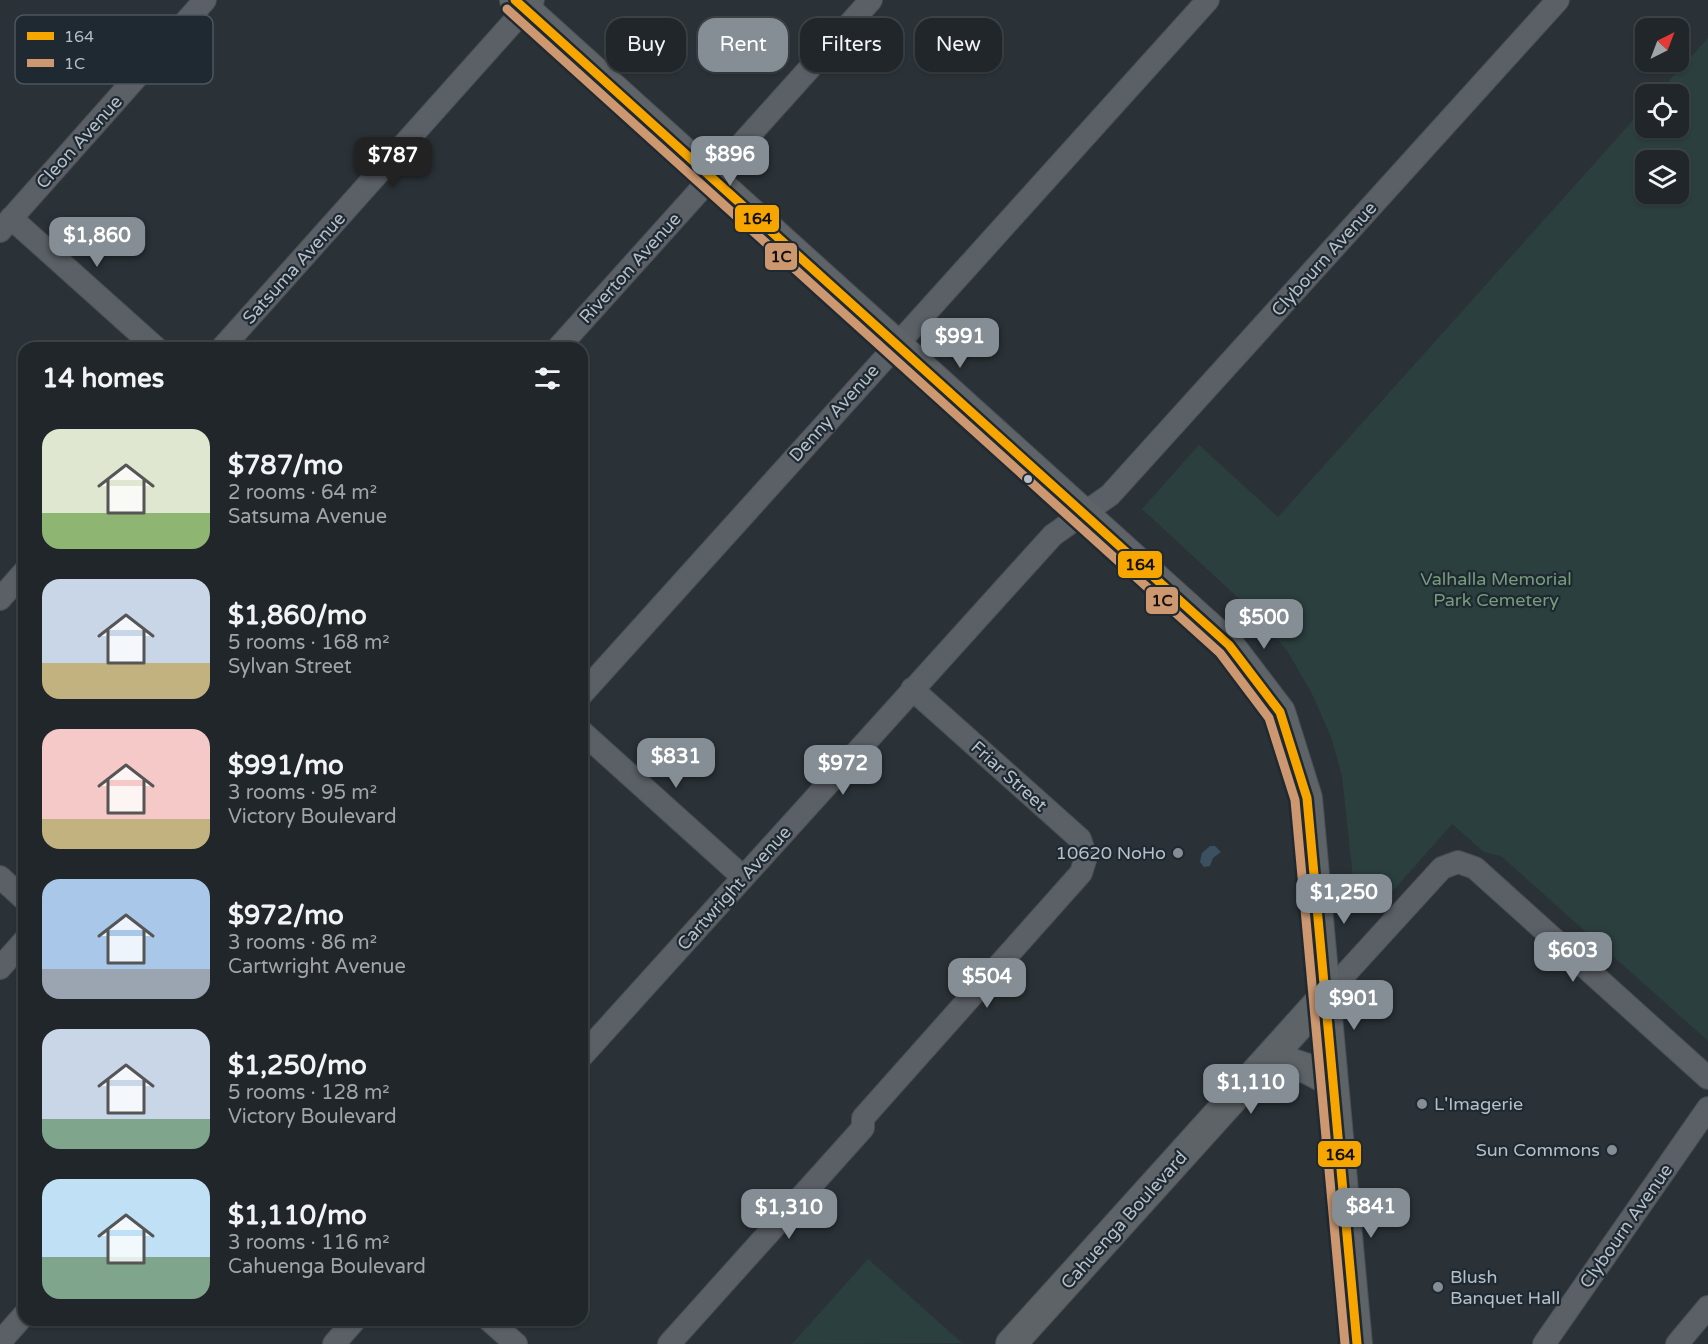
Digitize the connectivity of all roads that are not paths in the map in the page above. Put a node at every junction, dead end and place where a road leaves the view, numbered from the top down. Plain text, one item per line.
1 (205, 0) edge
2 (871, 0) edge
3 (1208, 0) edge
4 (1558, 0) edge
5 (525, 3) edge
6 (192, 15) edge
7 (131, 84) edge
8 (711, 177) junction
9 (6, 225) edge
10 (149, 342) edge
11 (227, 342) edge
12 (563, 342) edge
13 (896, 344) junction
14 (1084, 513) junction
15 (18, 579) edge
16 (0, 599) edge
17 (588, 687) edge
18 (912, 689) junction
19 (588, 737) edge
20 (743, 876) junction
21 (0, 877) edge
22 (18, 894) edge
23 (18, 948) edge
24 (0, 968) edge
25 (1326, 995) junction
26 (588, 1049) edge
27 (1271, 1057) junction
28 (1708, 1078) edge
29 (1333, 1082) junction
30 (1708, 1108) edge
31 (1708, 1307) edge
32 (18, 1322) edge
33 (350, 1326) edge
34 (496, 1326) edge
35 (0, 1342) edge
36 (334, 1344) edge
37 (516, 1344) edge
38 (669, 1344) edge
39 (1011, 1344) edge
40 (1357, 1344) edge
41 (1544, 1344) edge
42 (1677, 1344) edge

1 - 6 street, Cleon Avenue
2 - 8 street, Riverton Avenue
3 - 13 street, Denny Avenue
4 - 14 street, Clybourn Avenue
5 - 8 main road
5 - 11 street, Satsuma Avenue
7 - 9 street, Cleon Avenue
8 - 12 street, Riverton Avenue
8 - 13 main road
9 - 10 street
13 - 14 main road
13 - 17 street, Denny Avenue
14 - 18 street, Cartwright Avenue
14 - 25 main road
15 - 16 street
18 - 20 street, Cartwright Avenue
18 - 38 street, Friar Street
19 - 20 street
20 - 26 street, Cartwright Avenue
21 - 22 street
23 - 24 street
25 - 27 main road, Cahuenga Boulevard
25 - 28 street, Cahuenga Boulevard
25 - 29 main road
27 - 29 main road
27 - 39 main road, Cahuenga Boulevard
29 - 40 main road
30 - 41 street, Clybourn Avenue
31 - 42 street
32 - 35 street
33 - 36 street
34 - 37 street

